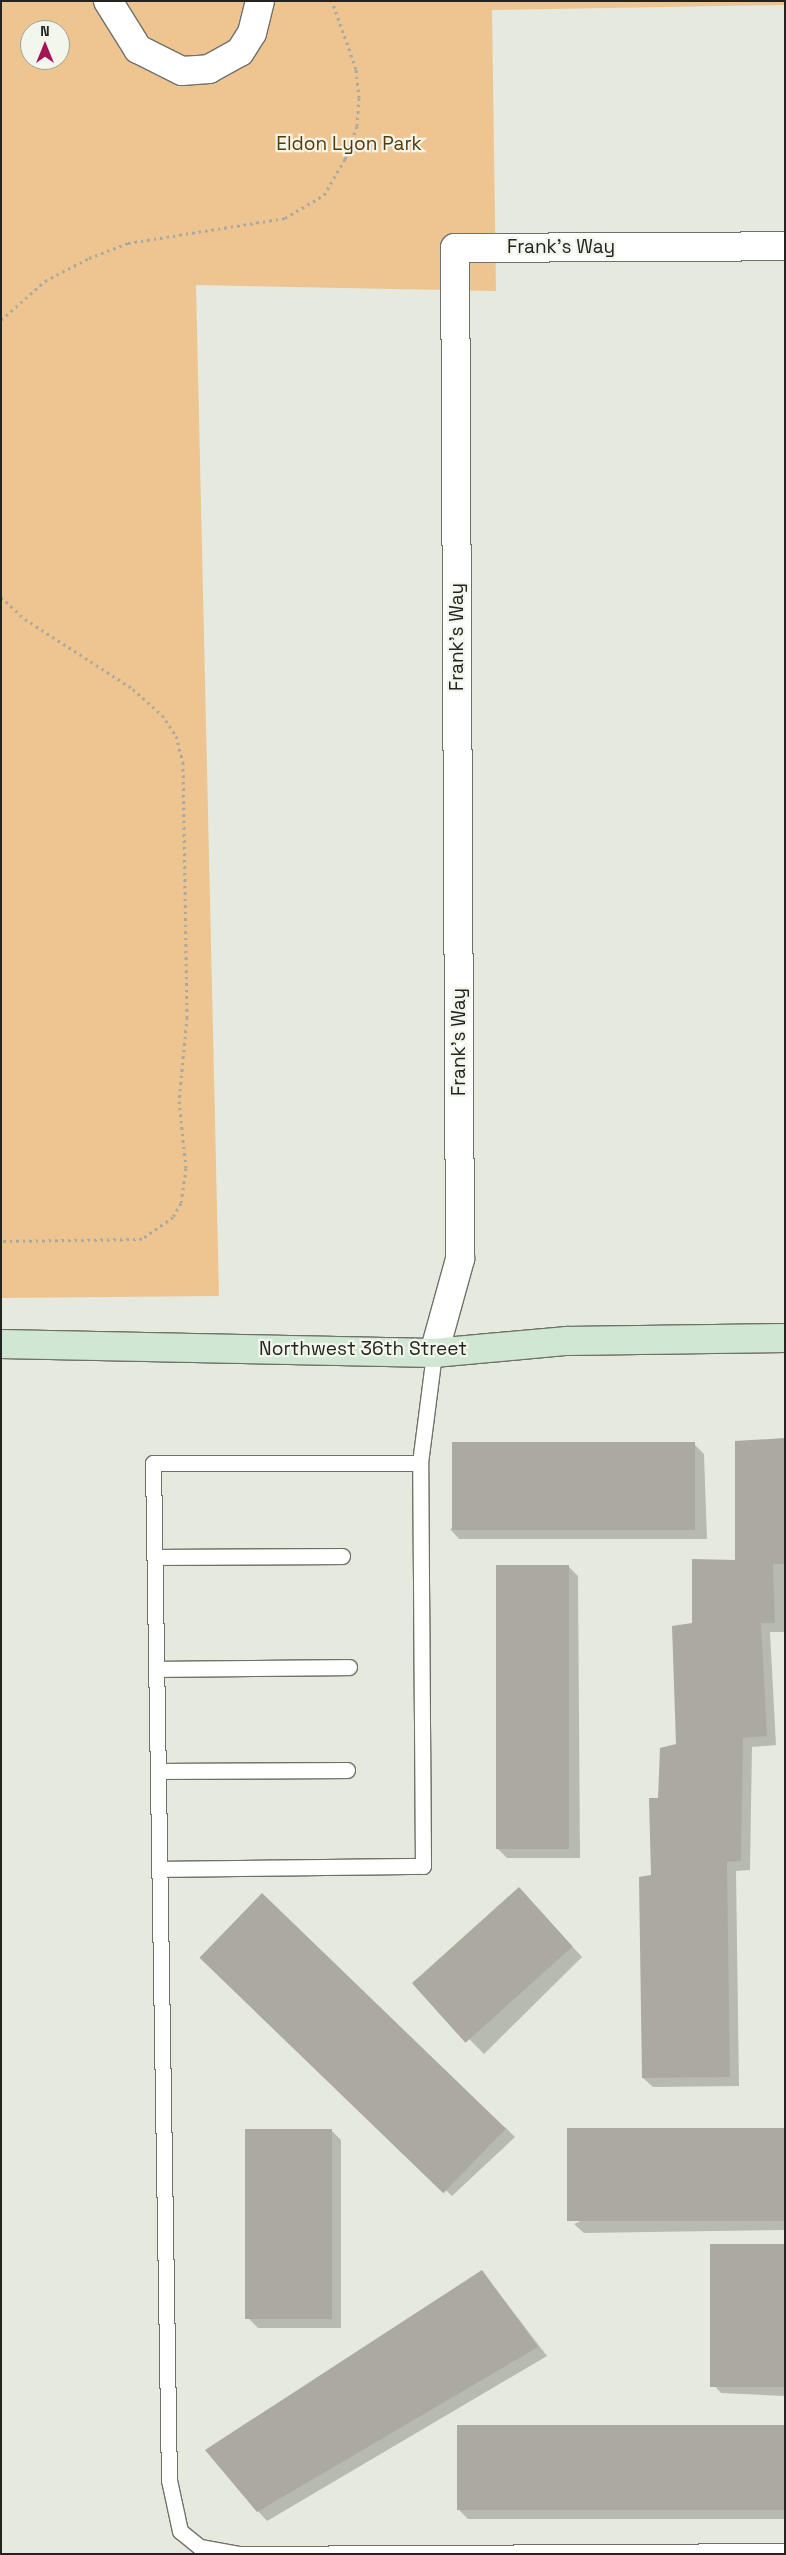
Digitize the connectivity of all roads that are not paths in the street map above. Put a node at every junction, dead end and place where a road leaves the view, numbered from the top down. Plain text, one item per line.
1 (108, 1) edge
2 (260, 1) edge
3 (785, 246) edge
4 (785, 1338) edge
5 (1, 1344) edge
6 (434, 1353) junction
7 (420, 1463) junction
8 (342, 1556) dead end
9 (156, 1557) junction
10 (349, 1667) dead end
11 (157, 1668) junction
12 (160, 1770) junction
13 (347, 1770) dead end
14 (160, 1870) junction
15 (785, 2551) edge

1 - 2 street
3 - 6 street, Frank's Way
4 - 6 street, Northwest 36th Street
5 - 6 street, Northwest 36th Street
6 - 7 lane
7 - 9 lane
7 - 14 lane
8 - 9 lane
9 - 11 lane
10 - 11 lane
11 - 12 lane
12 - 13 lane
12 - 14 lane
14 - 15 lane

